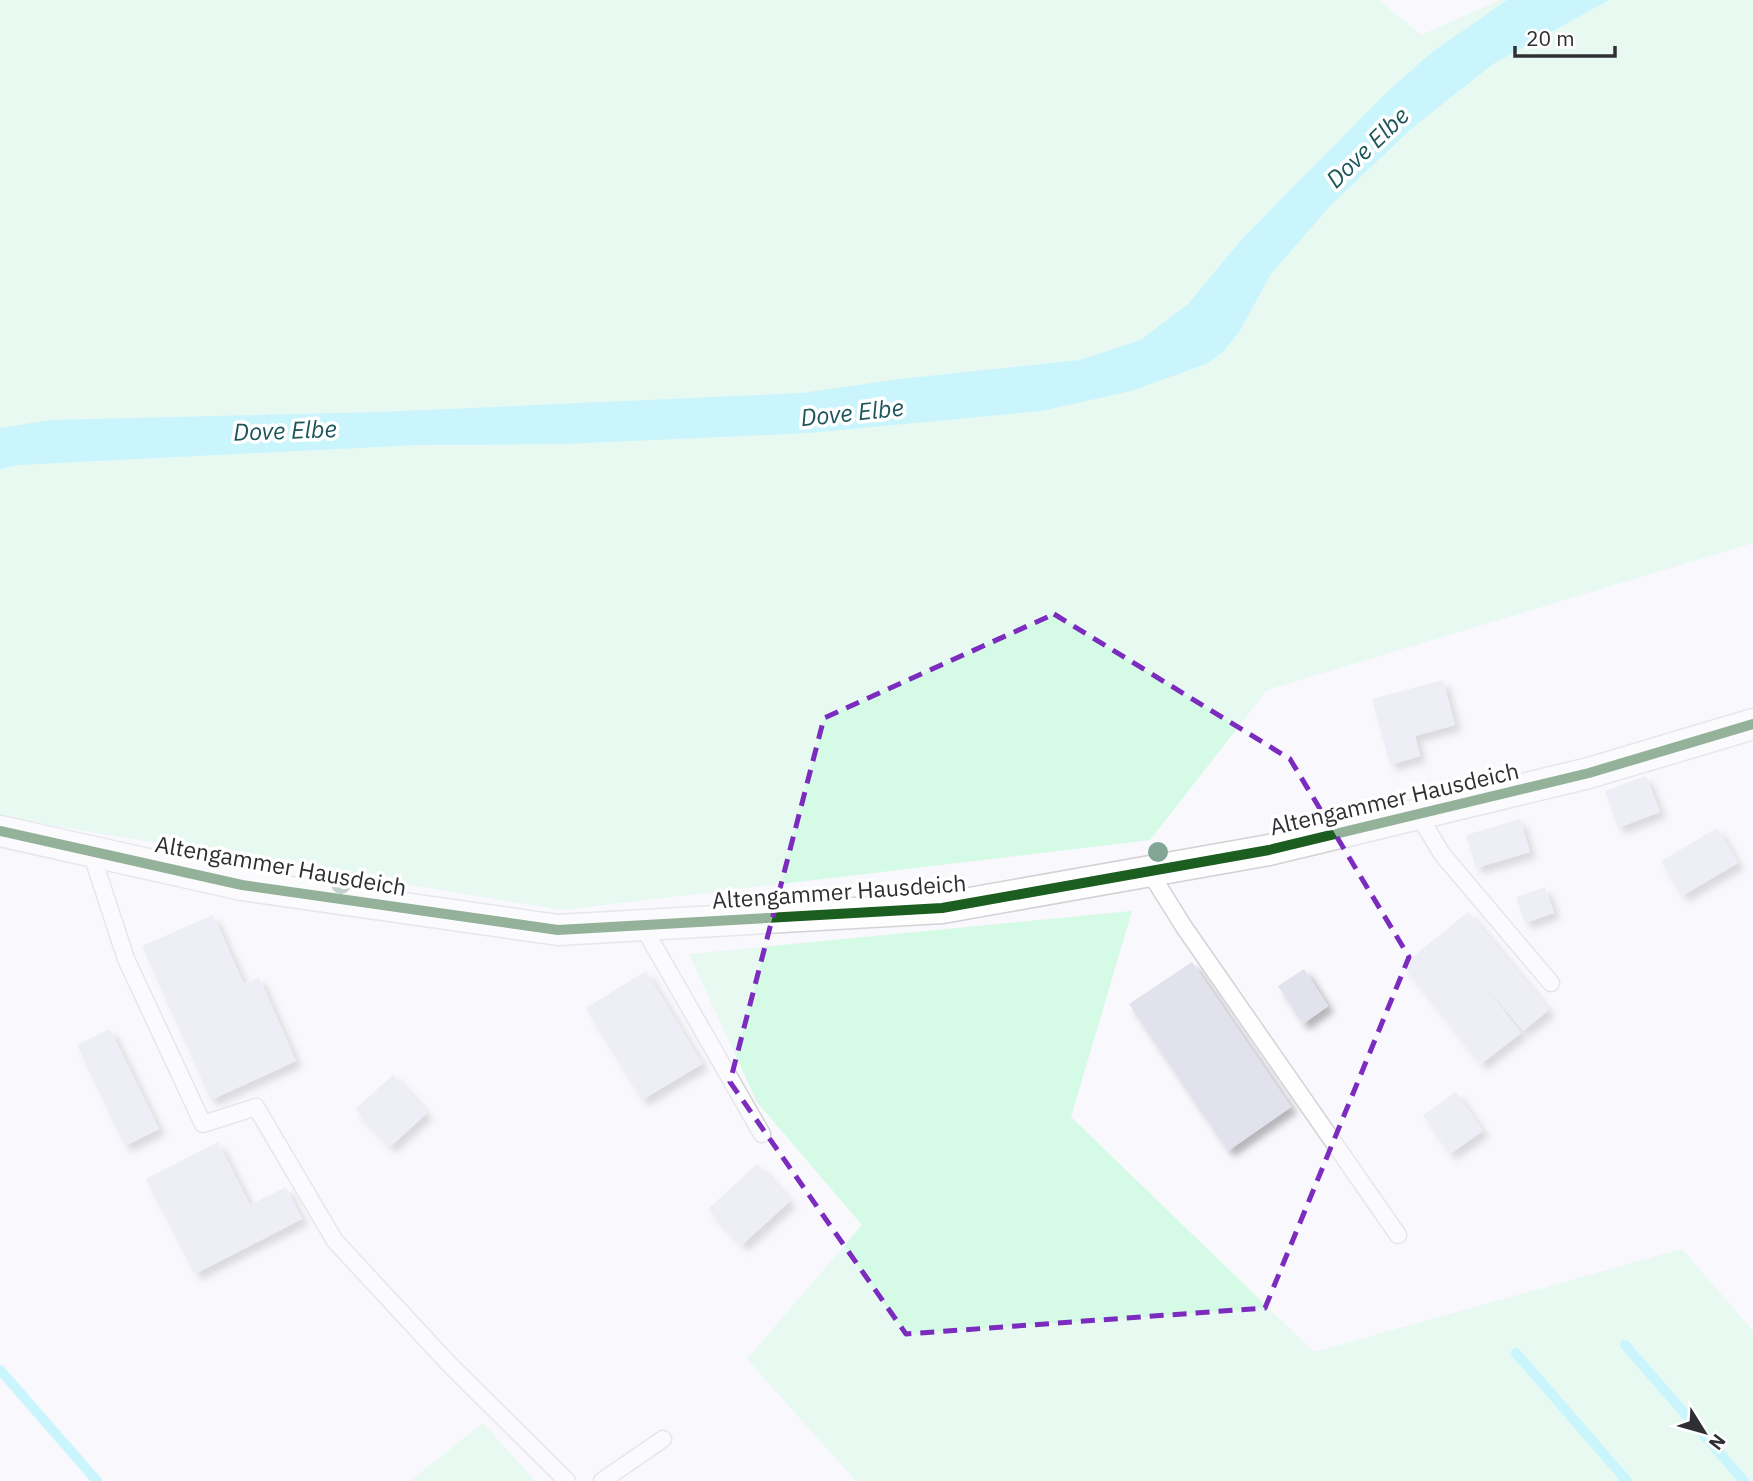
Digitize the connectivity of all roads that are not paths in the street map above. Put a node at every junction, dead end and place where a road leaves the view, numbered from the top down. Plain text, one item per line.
1 (1753, 724) edge
2 (1418, 814) junction
3 (0, 831) edge
4 (91, 852) junction
5 (1149, 871) junction
6 (642, 925) junction
7 (1551, 983) dead end
8 (762, 1134) dead end
9 (1398, 1235) dead end
10 (663, 1439) dead end
11 (567, 1481) edge
12 (602, 1481) edge

1 - 2 street, Altengammer Hausdeich
2 - 5 street, Altengammer Hausdeich
2 - 7 lane
3 - 4 street, Altengammer Hausdeich
4 - 6 street, Altengammer Hausdeich
4 - 11 lane
5 - 6 street, Altengammer Hausdeich
5 - 9 lane
6 - 8 lane
10 - 12 lane

